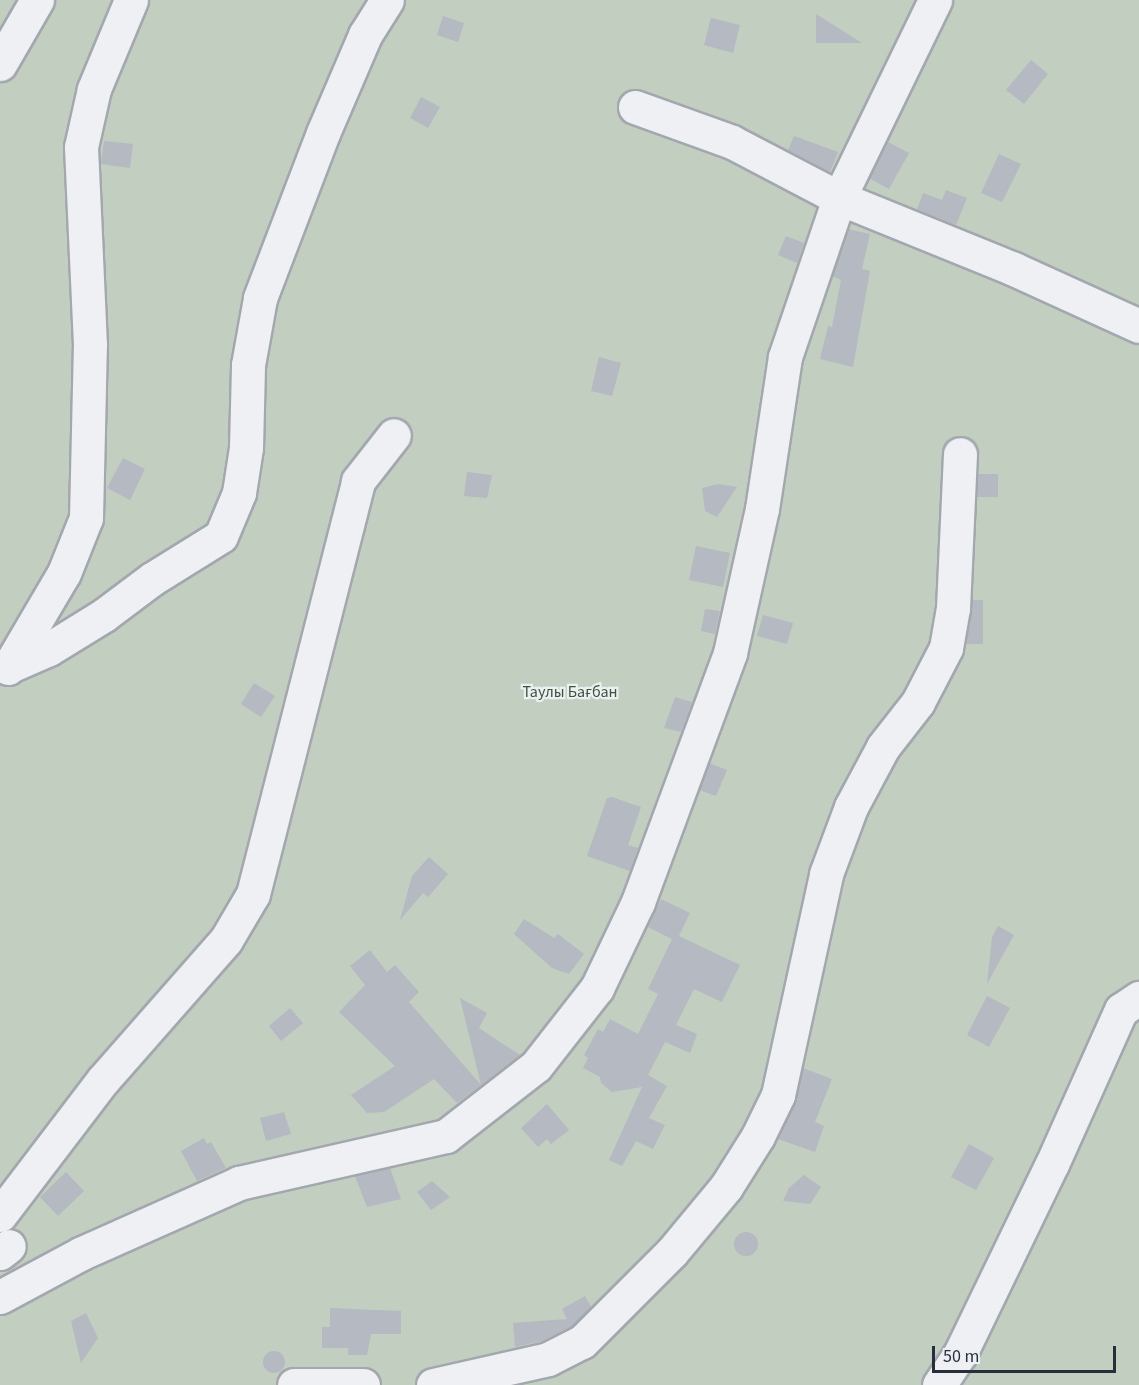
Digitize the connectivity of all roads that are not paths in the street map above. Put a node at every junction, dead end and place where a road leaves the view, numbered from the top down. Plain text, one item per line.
1 (37, 0) edge
2 (131, 0) edge
3 (387, 0) edge
4 (935, 0) edge
5 (0, 64) edge
6 (635, 107) dead end
7 (839, 198) junction
8 (1139, 326) edge
9 (394, 435) dead end
10 (960, 454) dead end
11 (6, 670) edge
12 (1139, 998) edge
13 (0, 1215) edge
14 (0, 1297) edge
15 (294, 1385) edge
16 (363, 1385) edge
17 (433, 1385) edge
18 (939, 1385) edge

1 - 5 street
2 - 11 street
3 - 11 street
4 - 7 street
6 - 7 street
7 - 8 street
7 - 14 street
9 - 13 street
10 - 17 street
12 - 18 street
15 - 16 street

